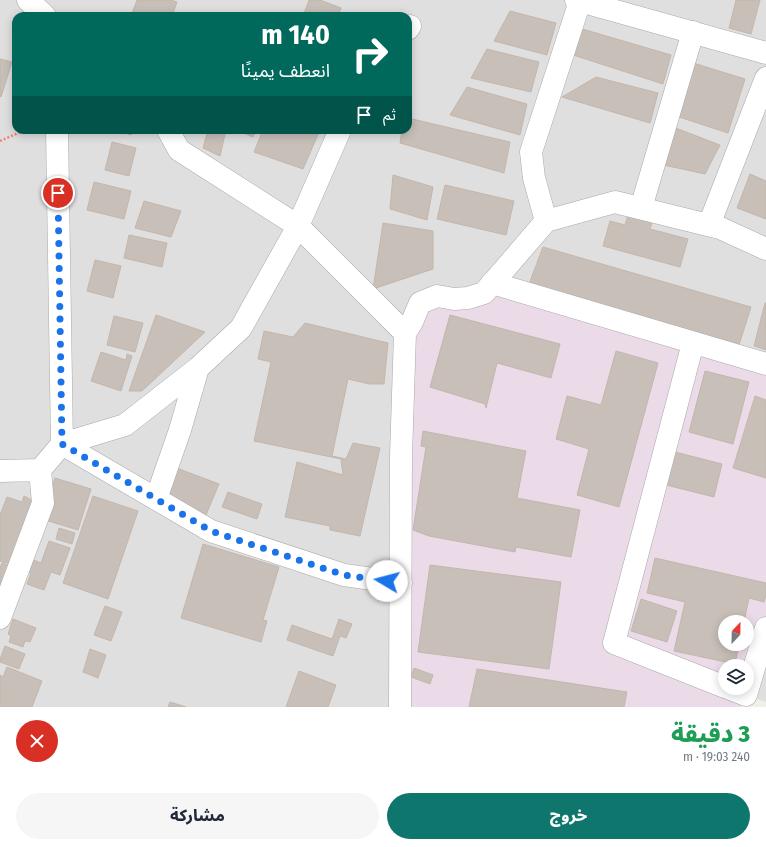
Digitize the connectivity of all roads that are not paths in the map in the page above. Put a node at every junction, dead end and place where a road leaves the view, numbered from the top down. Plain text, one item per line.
1 (28, 0) edge
2 (578, 1) edge
3 (41, 12) edge
4 (693, 32) junction
5 (766, 52) edge
6 (766, 78) edge
7 (57, 134) edge
8 (170, 134) edge
9 (338, 134) edge
10 (641, 208) junction
11 (546, 221) junction
12 (709, 225) junction
13 (298, 226) junction
14 (766, 249) edge
15 (492, 283) junction
16 (405, 333) junction
17 (693, 343) junction
18 (766, 364) edge
19 (198, 368) junction
20 (62, 444) junction
21 (40, 470) junction
22 (0, 471) edge
23 (156, 499) junction
24 (401, 583) junction
25 (0, 618) edge
26 (766, 628) edge
27 (754, 668) edge
28 (718, 685) edge
29 (400, 707) edge

1 - 3 street
2 - 4 street
2 - 11 street
4 - 5 street
4 - 10 street
6 - 12 street
7 - 20 street
8 - 13 street
9 - 13 street
10 - 11 street
10 - 12 street
11 - 15 street
12 - 14 street
13 - 16 street
13 - 19 street
15 - 16 street
15 - 17 street
16 - 24 street
17 - 18 street
17 - 28 street
19 - 20 street
19 - 23 street
20 - 21 street
20 - 23 street
21 - 22 street
21 - 25 street
23 - 24 street
24 - 29 street
26 - 27 street

